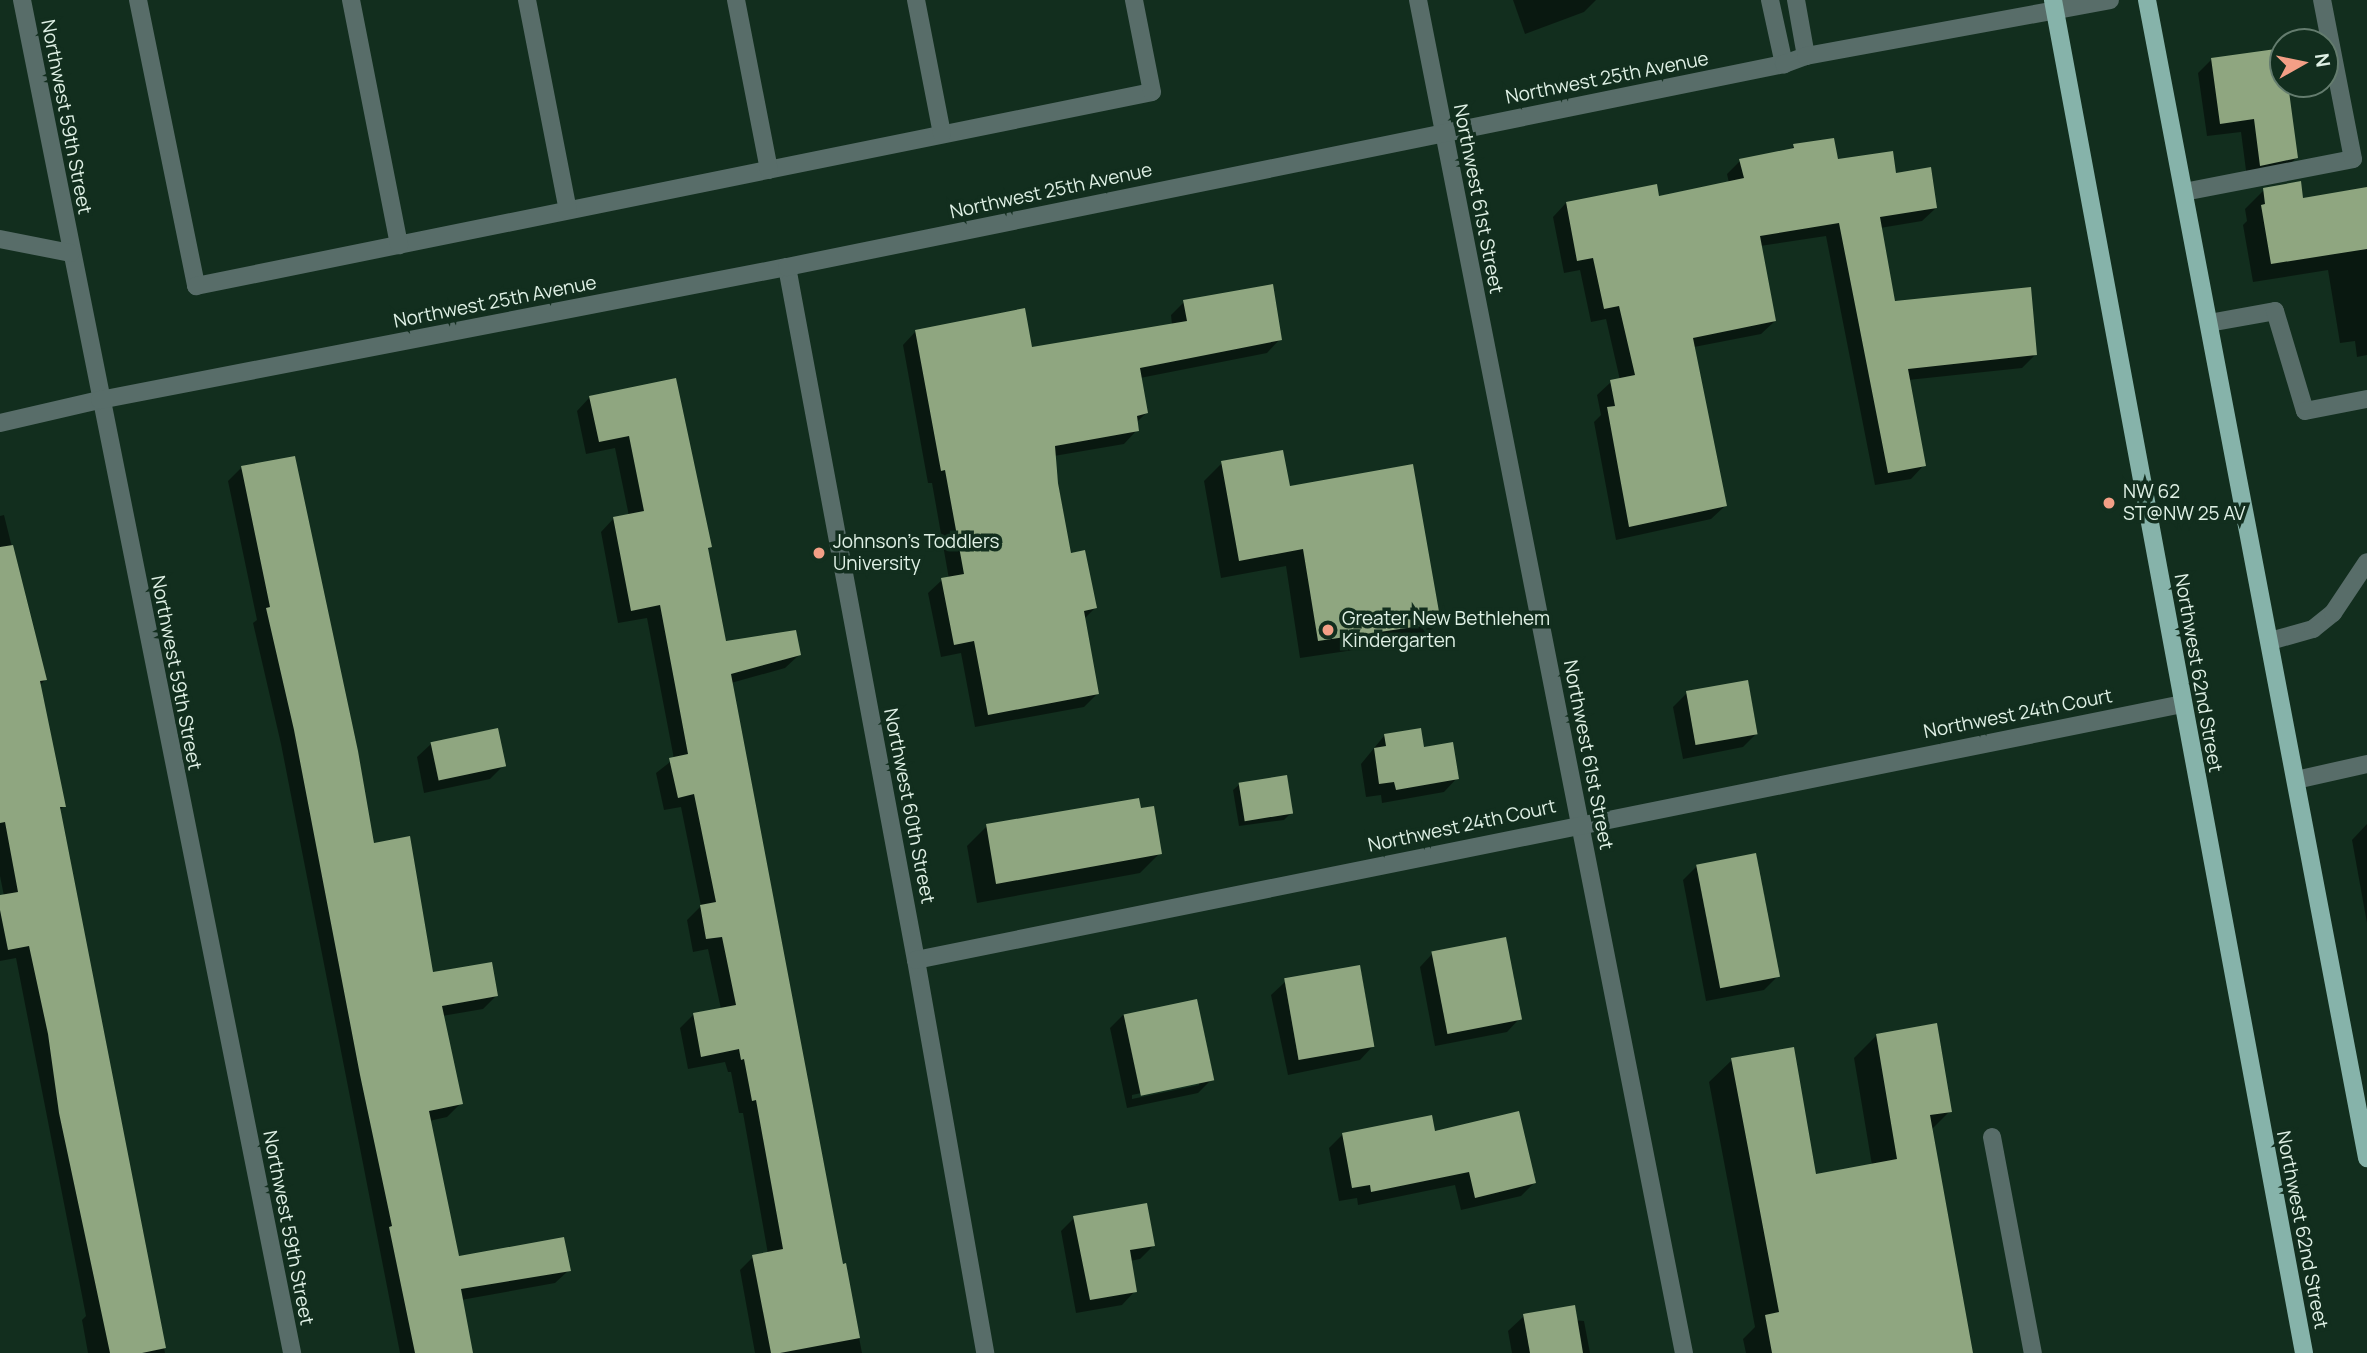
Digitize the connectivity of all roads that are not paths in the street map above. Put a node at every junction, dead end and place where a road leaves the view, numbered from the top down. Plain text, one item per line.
1 (22, 0) edge
2 (138, 0) edge
3 (351, 0) edge
4 (527, 0) edge
5 (736, 0) edge
6 (916, 0) edge
7 (1134, 0) edge
8 (1418, 0) edge
9 (1770, 0) edge
10 (1797, 0) edge
11 (2110, 0) edge
12 (2147, 0) edge
13 (2322, 0) edge
14 (2054, 5) edge
15 (1806, 56) junction
16 (1784, 64) junction
17 (1443, 132) junction
18 (942, 134) junction
19 (769, 170) junction
20 (2184, 192) junction
21 (568, 210) junction
22 (0, 239) edge
23 (399, 245) junction
24 (71, 253) junction
25 (787, 267) junction
26 (2209, 323) junction
27 (2367, 399) edge
28 (100, 400) junction
29 (0, 423) edge
30 (2367, 562) edge
31 (2270, 641) junction
32 (2182, 704) junction
33 (2367, 764) edge
34 (2296, 780) junction
35 (1580, 824) junction
36 (916, 960) junction
37 (1992, 1137) dead end
38 (2367, 1158) edge
39 (292, 1353) edge
40 (985, 1353) edge
41 (1684, 1353) edge
42 (2033, 1353) edge
43 (2304, 1353) edge

1 - 24 street, Northwest 59th Street
2 - 23 street
3 - 23 street
4 - 21 street
5 - 19 street
6 - 18 street
7 - 18 street
8 - 17 street, Northwest 61st Street
9 - 16 street
10 - 15 street
11 - 14 street, Northwest 25th Avenue
12 - 20 main road
13 - 20 street
14 - 15 street, Northwest 25th Avenue
14 - 32 main road, Northwest 62nd Street
15 - 16 street, Northwest 25th Avenue
16 - 17 street, Northwest 25th Avenue
17 - 25 street, Northwest 25th Avenue
17 - 35 street, Northwest 61st Street
18 - 19 street
19 - 21 street
20 - 26 main road
21 - 23 street
22 - 24 street
24 - 28 street, Northwest 59th Street
25 - 28 street, Northwest 25th Avenue
25 - 36 street, Northwest 60th Street
26 - 27 street
26 - 31 main road
28 - 29 street, Northwest 25th Avenue
28 - 39 street, Northwest 59th Street
30 - 31 street
31 - 34 main road
32 - 35 street, Northwest 24th Court
32 - 43 main road, Northwest 62nd Street
33 - 34 street
34 - 38 main road
35 - 36 street, Northwest 24th Court
35 - 41 street, Northwest 61st Street
36 - 40 street, Northwest 60th Street
37 - 42 street

